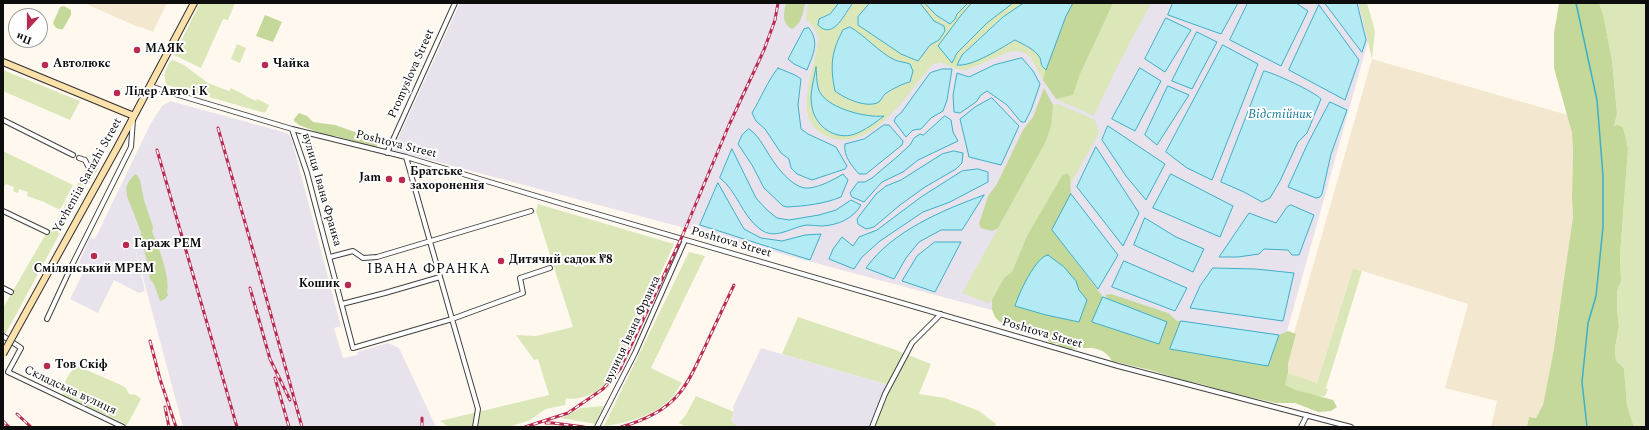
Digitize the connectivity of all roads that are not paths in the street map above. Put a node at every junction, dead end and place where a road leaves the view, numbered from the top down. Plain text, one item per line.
1 (194, 3) edge
2 (455, 3) edge
3 (3, 62) edge
4 (150, 86) junction
5 (134, 116) junction
6 (3, 120) edge
7 (292, 129) junction
8 (387, 153) junction
9 (73, 155) dead end
10 (406, 157) junction
11 (79, 158) dead end
12 (88, 166) dead end
13 (3, 211) edge
14 (531, 211) dead end
15 (47, 232) dead end
16 (430, 240) junction
17 (685, 240) junction
18 (330, 257) junction
19 (550, 268) dead end
20 (440, 277) junction
21 (3, 288) edge
22 (11, 292) dead end
23 (342, 304) junction
24 (941, 314) junction
25 (47, 319) dead end
26 (452, 319) junction
27 (3, 336) edge
28 (3, 354) edge
29 (1307, 415) junction
30 (122, 427) edge
31 (475, 427) edge
32 (597, 427) edge
33 (872, 427) edge
34 (1301, 427) edge
35 (1350, 427) edge

1 - 4 main road, Yevheniia Sarazhi Street
2 - 8 street, Promyslova Street
3 - 5 main road
4 - 5 main road, Yevheniia Sarazhi Street
4 - 7 street, Poshtova Street
5 - 25 street
5 - 28 main road, Yevheniia Sarazhi Street, bridge
6 - 9 street
7 - 8 street, Poshtova Street
7 - 18 street, вулиця Івана Франка
8 - 10 street, Poshtova Street
10 - 16 street
10 - 17 street, Poshtova Street
11 - 12 street
13 - 15 street
14 - 16 street, вулиця Івана Франка
16 - 18 street, вулиця Івана Франка
16 - 20 street
17 - 24 street, Poshtova Street
17 - 32 street, вулиця Івана Франка
18 - 23 street, вулиця Івана Франка
19 - 26 street, вулиця Івана Франка
20 - 23 street
20 - 26 street
21 - 22 street
23 - 26 street, вулиця Івана Франка
24 - 29 street, Poshtova Street
24 - 33 street
26 - 31 street
27 - 30 street, Складська вулиця
29 - 34 street
29 - 35 street, Poshtova Street

